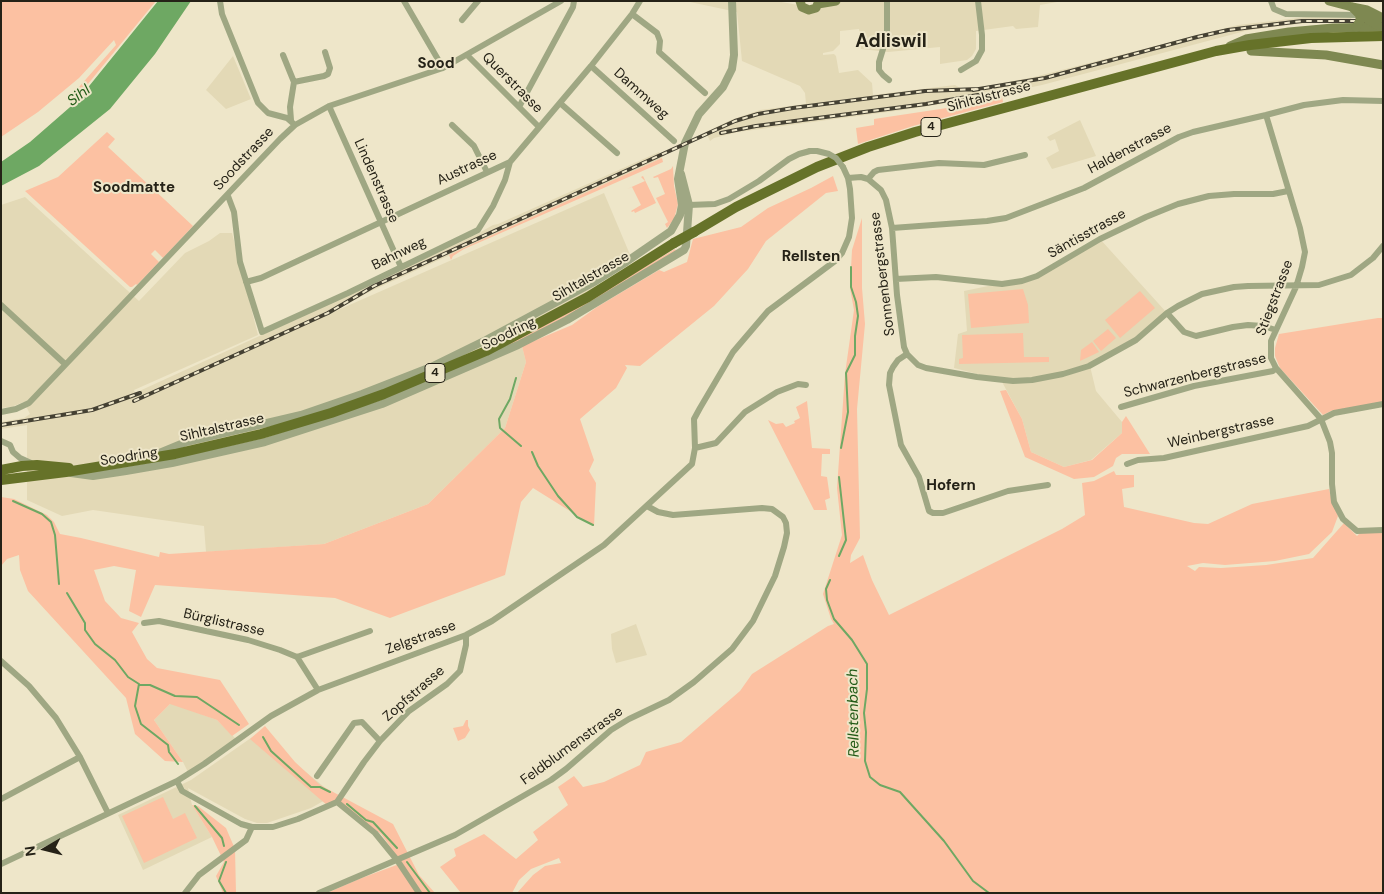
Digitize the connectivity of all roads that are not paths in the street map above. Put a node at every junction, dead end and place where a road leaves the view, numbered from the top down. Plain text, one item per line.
1 (220, 1) edge
2 (404, 1) edge
3 (478, 1) edge
4 (561, 1) edge
5 (574, 1) edge
6 (640, 1) edge
7 (732, 1) edge
8 (836, 1) edge
9 (887, 1) edge
10 (978, 1) edge
11 (1271, 1) edge
12 (1329, 1) edge
13 (798, 2) edge
14 (819, 3) edge
15 (1352, 7) junction
16 (632, 14) junction
17 (1360, 15) junction
18 (462, 20) dead end
19 (1382, 25) edge
20 (1356, 27) junction
21 (1383, 41) edge
22 (1251, 51) junction
23 (326, 52) dead end
24 (1216, 52) junction
25 (283, 55) dead end
26 (467, 56) junction
27 (1183, 61) junction
28 (1383, 65) edge
29 (591, 66) junction
30 (443, 68) junction
31 (962, 70) dead end
32 (889, 80) dead end
33 (294, 82) junction
34 (705, 93) dead end
35 (1383, 101) edge
36 (560, 103) junction
37 (329, 106) junction
38 (519, 107) junction
39 (1266, 115) junction
40 (293, 123) junction
41 (452, 125) dead end
42 (539, 127) junction
43 (674, 141) dead end
44 (617, 154) dead end
45 (1025, 154) dead end
46 (510, 162) junction
47 (487, 172) junction
48 (848, 178) junction
49 (868, 179) junction
50 (1288, 191) junction
51 (228, 196) junction
52 (686, 205) junction
53 (381, 222) junction
54 (892, 228) junction
55 (671, 231) junction
56 (687, 241) junction
57 (1383, 246) edge
58 (401, 267) junction
59 (896, 280) junction
60 (246, 282) junction
61 (1296, 287) junction
62 (1, 306) edge
63 (1167, 313) junction
64 (1276, 330) junction
65 (907, 354) junction
66 (65, 364) junction
67 (1276, 368) junction
68 (806, 385) dead end
69 (1383, 404) edge
70 (1121, 407) dead end
71 (1, 412) edge
72 (1320, 419) junction
73 (1, 441) edge
74 (695, 448) junction
75 (13, 452) junction
76 (146, 459) junction
77 (1126, 464) dead end
78 (37, 465) junction
79 (85, 469) junction
80 (66, 472) junction
81 (4, 474) edge
82 (1048, 485) dead end
83 (647, 506) junction
84 (1383, 530) edge
85 (144, 622) dead end
86 (370, 631) dead end
87 (466, 635) junction
88 (297, 657) junction
89 (1, 661) edge
90 (318, 690) junction
91 (380, 741) junction
92 (80, 757) junction
93 (317, 776) dead end
94 (177, 781) junction
95 (1, 799) edge
96 (337, 802) junction
97 (108, 813) junction
98 (252, 828) junction
99 (397, 860) junction
100 (1, 864) edge
101 (185, 893) edge
102 (319, 893) edge
103 (419, 893) edge

1 - 40 street
2 - 30 street
3 - 18 street
4 - 26 street, Soodstrasse
5 - 38 street
6 - 16 street, Austrasse
7 - 52 street
8 - 14 main road
9 - 32 street
10 - 31 street
11 - 19 street
12 - 15 main road
13 - 14 main road
15 - 17 main road, bridge
15 - 19 main road, bridge
16 - 29 street, Austrasse
16 - 34 street
17 - 19 main road, bridge
17 - 20 main road, bridge
19 - 20 main road, bridge
19 - 24 main road, Sihltalstrasse / 4
20 - 24 main road
21 - 22 main road, Sihltalstrasse / 4
22 - 27 main road, Sihltalstrasse / 4
22 - 28 main road
23 - 33 street
24 - 27 main road, Sihltalstrasse / 4
25 - 33 street
26 - 30 street, Soodstrasse
26 - 38 street, Querstrasse
27 - 76 main road, Sihltalstrasse / 4, bridge
29 - 36 street, Austrasse
29 - 43 street, Dammweg
30 - 37 street, Soodstrasse
33 - 40 street
35 - 39 street, Haldenstrasse
36 - 42 street, Austrasse
36 - 44 street
37 - 40 street, Soodstrasse
37 - 53 street, Lindenstrasse
38 - 42 street, Querstrasse
39 - 50 street, Stiegstrasse
39 - 54 street, Haldenstrasse
40 - 51 street, Soodstrasse
41 - 47 street
42 - 46 street, Austrasse
45 - 49 street
46 - 47 street, Austrasse
46 - 58 street, Bahnweg
47 - 53 street, Austrasse
48 - 49 street
48 - 52 street, bridge
48 - 74 street
49 - 54 street, Sonnenbergstrasse
50 - 59 street, Säntisstrasse
50 - 61 street, Stiegstrasse
51 - 60 street
51 - 66 street, Soodstrasse
52 - 55 street
52 - 56 street
53 - 58 street, Lindenstrasse
53 - 60 street, Austrasse
54 - 59 street, Sonnenbergstrasse
55 - 56 street
55 - 76 street, Soodring
56 - 80 street, Soodring
57 - 61 street
58 - 60 street, Bahnweg
59 - 65 street, Sonnenbergstrasse
61 - 63 street
61 - 64 street, Stiegstrasse
62 - 66 street
63 - 64 street
63 - 65 street
64 - 67 street, Stiegstrasse
65 - 82 street
66 - 71 street, Soodstrasse
67 - 70 street, Schwarzenbergstrasse
67 - 72 street
68 - 74 street
69 - 72 street, Weinbergstrasse
72 - 77 street, Weinbergstrasse
72 - 84 street
73 - 75 street
74 - 83 street, Zelgstrasse
75 - 78 street
75 - 81 street
76 - 79 main road, Sihltalstrasse / 4
78 - 79 main road, 4
78 - 81 main road, 4
79 - 80 main road, Sihltalstrasse / 4
80 - 81 main road, Sihltalstrasse / 4
83 - 87 street, Zelgstrasse
83 - 99 street, Feldblumenstrasse
85 - 88 street, Bürglistrasse
86 - 88 street
87 - 90 street, Zelgstrasse
87 - 91 street, Zopfstrasse
88 - 90 street
89 - 92 street
90 - 94 street, Zelgstrasse
91 - 93 street, Zopfstrasse
91 - 96 street, Zopfstrasse
92 - 95 street
92 - 97 street
94 - 97 street, Zelgstrasse
94 - 98 street
96 - 98 street
96 - 99 street
97 - 100 street, Zelgstrasse
98 - 101 street
99 - 102 street, Feldblumenstrasse
99 - 103 street

